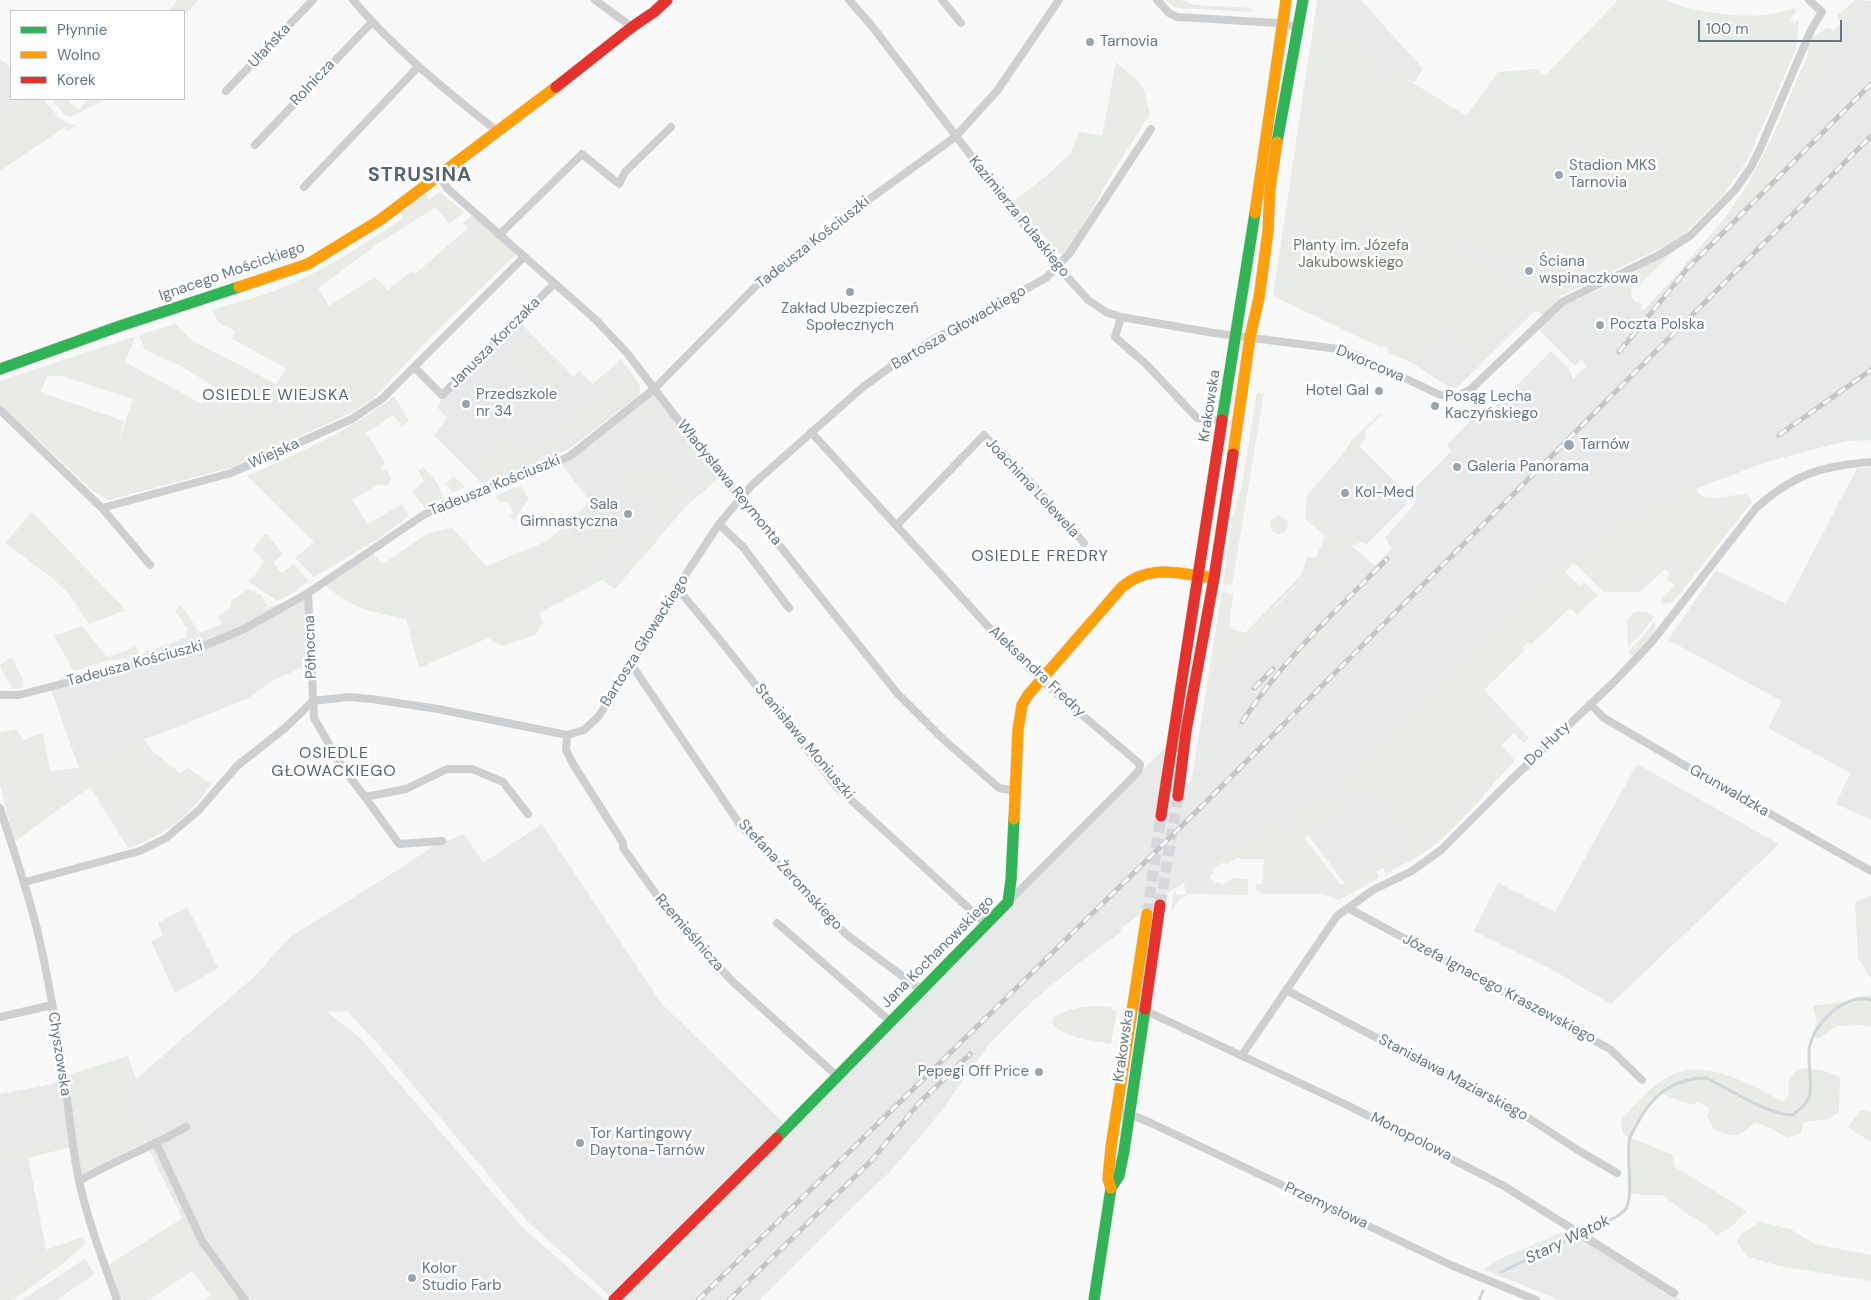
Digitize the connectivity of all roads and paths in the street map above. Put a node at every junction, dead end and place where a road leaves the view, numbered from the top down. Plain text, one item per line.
1 (313, 0) edge
2 (353, 0) edge
3 (594, 0) edge
4 (667, 0) edge
5 (849, 0) edge
6 (942, 0) edge
7 (1059, 0) edge
8 (1157, 0) edge
9 (1286, 0) edge
10 (1303, 0) edge
11 (1810, 0) edge
12 (372, 22) junction
13 (961, 23) dead end
14 (1282, 23) junction
15 (1298, 26) junction
16 (632, 27) junction
17 (418, 67) junction
18 (226, 91) dead end
19 (671, 127) dead end
20 (1151, 129) dead end
21 (498, 132) junction
22 (955, 137) junction
23 (255, 145) dead end
24 (439, 176) junction
25 (304, 187) dead end
26 (499, 235) junction
27 (524, 257) junction
28 (1058, 268) junction
29 (554, 284) junction
30 (1122, 317) junction
31 (1236, 336) junction
32 (1250, 337) junction
33 (414, 367) junction
34 (0, 369) edge
35 (654, 390) junction
36 (0, 410) edge
37 (1222, 422) junction
38 (811, 432) junction
39 (1871, 462) edge
40 (741, 498) junction
41 (102, 508) junction
42 (720, 524) junction
43 (897, 525) junction
44 (1084, 543) dead end
45 (150, 565) dead end
46 (1199, 575) junction
47 (1214, 578) junction
48 (677, 588) junction
49 (308, 593) junction
50 (789, 608) dead end
51 (631, 664) junction
52 (1042, 681) junction
53 (0, 695) edge
54 (313, 701) junction
55 (1590, 704) junction
56 (567, 735) junction
57 (1014, 791) junction
58 (1178, 796) tunnel mouth
59 (365, 797) junction
60 (0, 808) edge
61 (528, 814) dead end
62 (1161, 816) tunnel mouth
63 (442, 840) dead end
64 (1871, 871) edge
65 (25, 882) junction
66 (1008, 902) junction
67 (1160, 905) tunnel mouth
68 (1348, 908) junction
69 (1147, 914) tunnel mouth
70 (777, 924) dead end
71 (987, 925) junction
72 (921, 990) junction
73 (1286, 990) junction
74 (52, 1005) junction
75 (1139, 1009) junction
76 (0, 1017) edge
77 (890, 1021) junction
78 (1242, 1054) junction
79 (837, 1076) junction
80 (1642, 1080) dead end
81 (1116, 1112) junction
82 (1130, 1114) junction
83 (186, 1127) dead end
84 (156, 1143) junction
85 (1617, 1173) dead end
86 (79, 1181) junction
87 (1111, 1188) junction
88 (1674, 1293) dead end
89 (117, 1300) edge
90 (244, 1300) edge
91 (614, 1300) edge
92 (1094, 1300) edge
93 (1536, 1300) edge

1 - 18 street, Ułańska
2 - 12 street
3 - 16 street
4 - 16 street, Ignacego Mościckiego
5 - 22 street, Kazimierza Pułaskiego
6 - 13 street
7 - 22 street, Tadeusza Kościuszki
8 - 14 street
9 - 14 street, Krakowska
10 - 15 street, Krakowska
11 - 32 street, Dworcowa
12 - 17 street
12 - 23 street, Rolnicza
14 - 15 street
14 - 31 street, Krakowska
15 - 32 street, Krakowska
16 - 21 street, Ignacego Mościckiego
17 - 21 street
17 - 25 street
19 - 26 street
20 - 28 street, Bartosza Głowackiego
21 - 24 street, Ignacego Mościckiego
22 - 28 street, Kazimierza Pułaskiego
22 - 35 street, Tadeusza Kościuszki
24 - 26 street, Władysława Reymonta
24 - 34 street, Ignacego Mościckiego
26 - 27 street, Władysława Reymonta
27 - 29 street, Władysława Reymonta
27 - 33 street, Wiejska
28 - 30 street, Kazimierza Pułaskiego
28 - 38 street, Bartosza Głowackiego
29 - 33 street, Janusza Korczaka
29 - 35 street, Władysława Reymonta
30 - 31 street, Kazimierza Pułaskiego
30 - 37 street
31 - 32 street, Kazimierza Pułaskiego
31 - 37 street, Krakowska
32 - 47 street, Krakowska
33 - 41 street, Wiejska
35 - 40 street, Władysława Reymonta
35 - 49 street, Tadeusza Kościuszki
36 - 41 street
37 - 46 street, Krakowska
38 - 40 street, Bartosza Głowackiego
38 - 43 street, Aleksandra Fredry
39 - 55 street, Do Huty
40 - 42 street, Bartosza Głowackiego
40 - 57 street, Władysława Reymonta
41 - 45 street
42 - 48 street, Bartosza Głowackiego
42 - 50 street
43 - 44 street, Joachima Lelewela
43 - 52 street, Aleksandra Fredry
46 - 47 street, Jana Kochanowskiego
46 - 52 street, Jana Kochanowskiego
46 - 62 street, Krakowska
47 - 58 street, Krakowska
48 - 51 street, Bartosza Głowackiego
48 - 71 street, Stanisława Moniuszki
49 - 53 street, Tadeusza Kościuszki
49 - 54 street, Północna
51 - 56 street, Bartosza Głowackiego
51 - 72 street, Stefana Żeromskiego
52 - 57 street, Jana Kochanowskiego
52 - 66 street, Aleksandra Fredry
54 - 56 street
54 - 59 street, Północna
54 - 65 street
55 - 64 street, Grunwaldzka
55 - 68 street, Do Huty
56 - 79 street, Rzemieślnicza
57 - 66 street, Jana Kochanowskiego
59 - 61 street
59 - 63 street, Północna
60 - 65 street, Chyszowska
65 - 74 street, Chyszowska
66 - 71 street, Jana Kochanowskiego
67 - 75 street, Krakowska
68 - 73 street, Do Huty
68 - 80 street, Józefa Ignacego Kraszewskiego
69 - 75 street, Krakowska
70 - 77 street
71 - 72 street, Jana Kochanowskiego
72 - 77 street, Jana Kochanowskiego
73 - 78 street, Do Huty
73 - 85 street, Stanisława Maziarskiego
74 - 76 street
74 - 86 street, Chyszowska
75 - 78 street, Monopolowa
75 - 81 street, Krakowska
75 - 82 street, Krakowska
77 - 79 street, Jana Kochanowskiego
78 - 88 street, Monopolowa
79 - 91 street, Jana Kochanowskiego
81 - 82 street, Przemysłowa
81 - 87 street, Krakowska
82 - 87 street, Krakowska
82 - 93 street, Przemysłowa
83 - 84 street
84 - 86 street
84 - 90 street
86 - 89 street, Chyszowska
87 - 92 street, Krakowska

